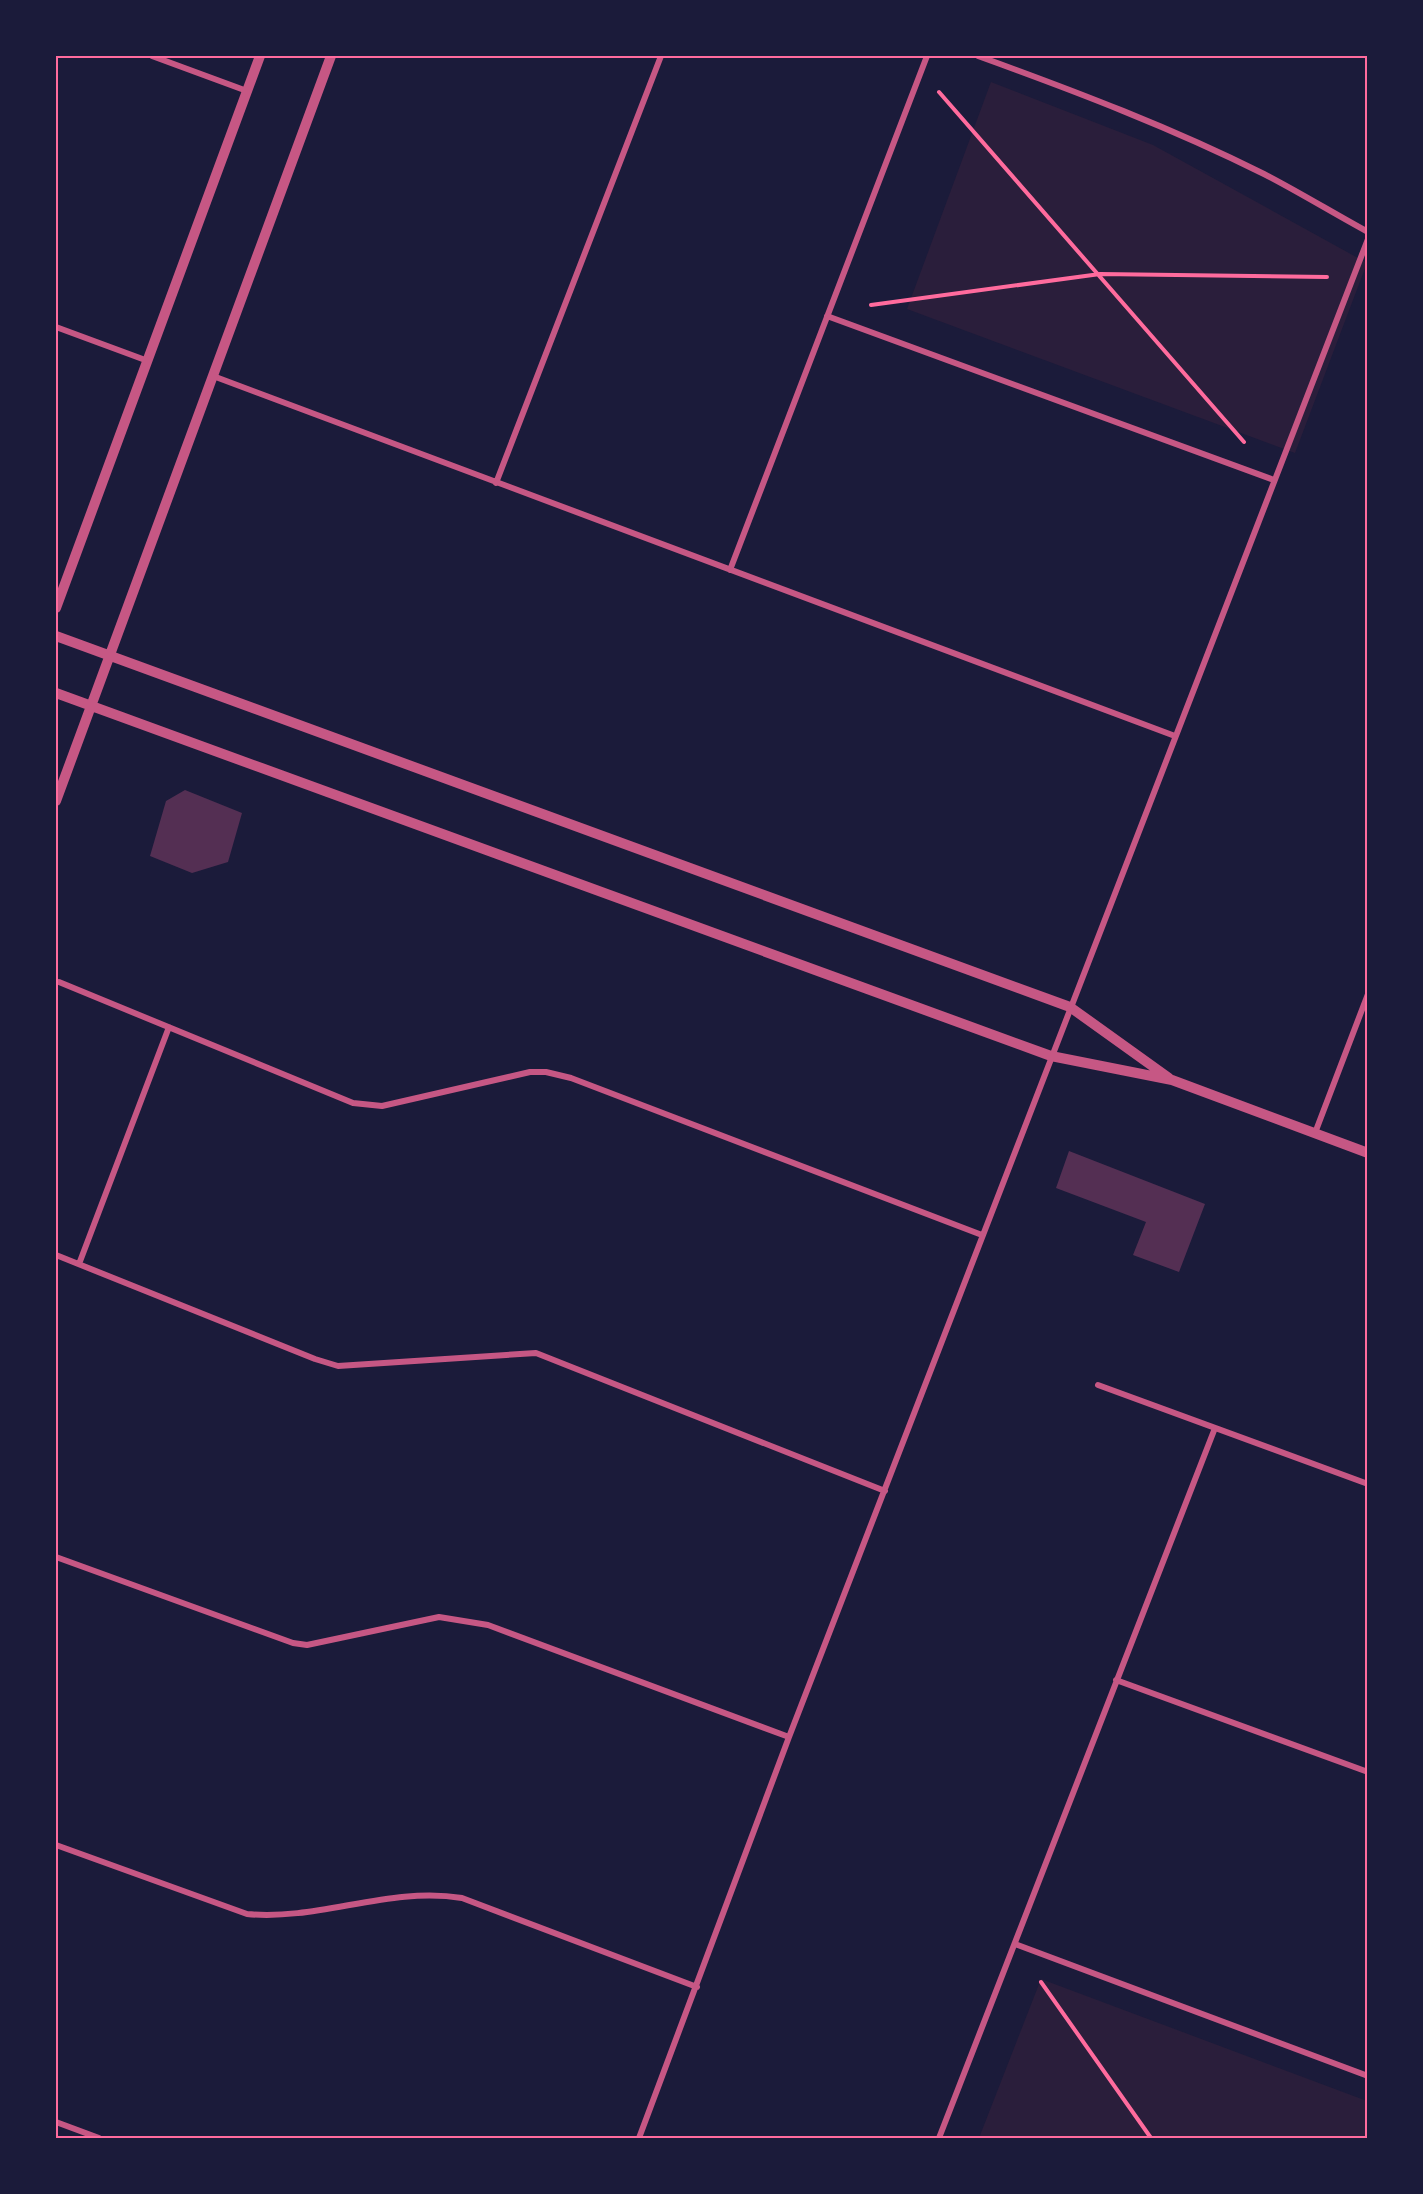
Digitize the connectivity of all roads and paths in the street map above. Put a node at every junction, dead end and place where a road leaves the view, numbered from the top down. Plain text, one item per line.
1 (152, 56) edge
2 (260, 56) edge
3 (331, 56) edge
4 (661, 56) edge
5 (927, 56) edge
6 (978, 56) edge
7 (921, 72) junction
8 (247, 91) junction
9 (1368, 232) edge
10 (1368, 239) edge
11 (1100, 274) junction
12 (1352, 277) junction
13 (828, 313) junction
14 (56, 327) edge
15 (149, 362) junction
16 (213, 376) junction
17 (1274, 478) junction
18 (496, 483) junction
19 (730, 570) junction
20 (56, 608) edge
21 (56, 636) edge
22 (109, 656) junction
23 (56, 693) edge
24 (90, 706) junction
25 (1175, 736) junction
26 (56, 801) edge
27 (59, 982) dead end
28 (1368, 994) edge
29 (1070, 1008) junction
30 (169, 1027) junction
31 (1051, 1056) junction
32 (1172, 1080) junction
33 (1315, 1133) junction
34 (1368, 1153) edge
35 (982, 1235) junction
36 (56, 1255) edge
37 (79, 1264) junction
38 (1098, 1385) dead end
39 (1215, 1428) junction
40 (1368, 1484) edge
41 (885, 1491) junction
42 (56, 1557) edge
43 (1116, 1680) junction
44 (789, 1737) junction
45 (1368, 1772) edge
46 (56, 1845) edge
47 (1015, 1944) junction
48 (697, 1987) junction
49 (1368, 2076) edge
50 (56, 2122) edge
51 (99, 2139) edge
52 (639, 2139) edge
53 (939, 2139) edge
54 (1150, 2139) edge

1 - 8 street
2 - 8 street
3 - 16 street
4 - 18 street
5 - 7 street
6 - 9 street
7 - 11 path
7 - 13 street
8 - 15 street
10 - 12 street
11 - 12 path
11 - 13 path
11 - 17 path
12 - 17 street
13 - 17 street
13 - 19 street
14 - 15 street
15 - 20 street
16 - 18 street
16 - 22 street
17 - 25 street
18 - 19 street
19 - 25 street
21 - 22 street
22 - 24 street
22 - 29 street
23 - 24 street
24 - 26 street
24 - 31 street
25 - 29 street
27 - 30 street
28 - 33 street
29 - 31 street
29 - 32 street
30 - 35 street
30 - 37 street
31 - 32 street
31 - 35 street
32 - 33 street
33 - 34 street
35 - 41 street
36 - 37 street
37 - 41 street
38 - 39 street
39 - 40 street
39 - 43 street
41 - 44 street
42 - 44 street
43 - 45 street
43 - 47 street
44 - 48 street
46 - 48 street
47 - 49 street
47 - 53 street
47 - 54 path
48 - 52 street
50 - 51 street

